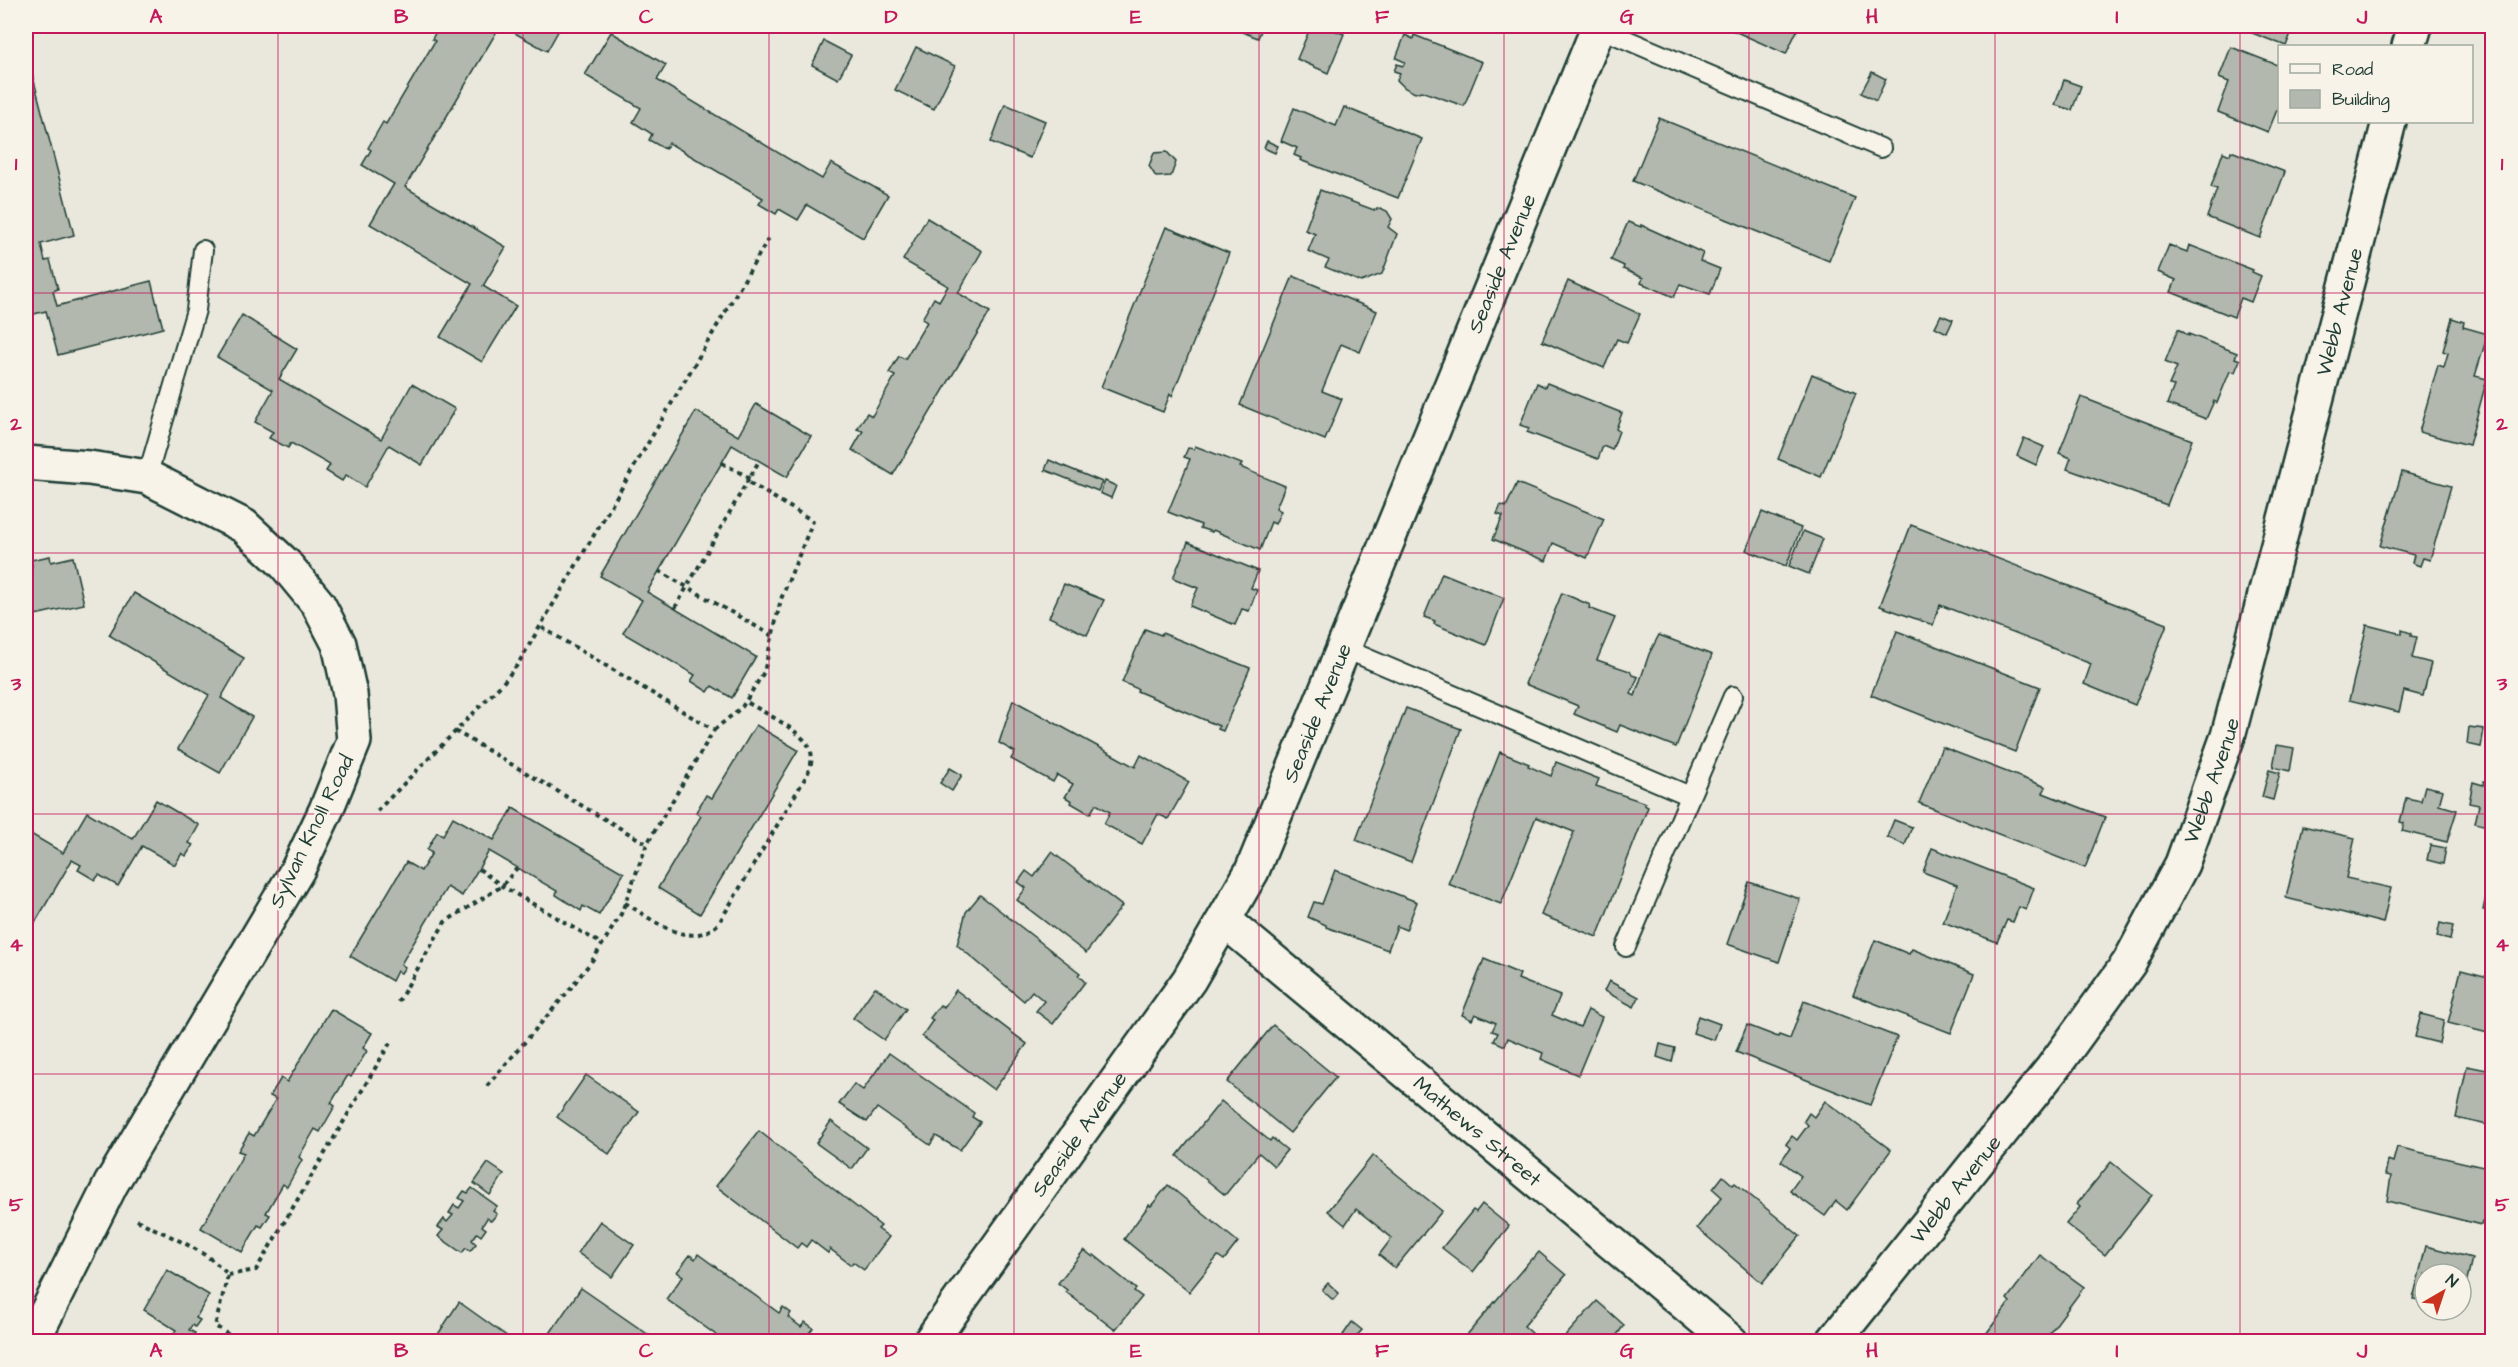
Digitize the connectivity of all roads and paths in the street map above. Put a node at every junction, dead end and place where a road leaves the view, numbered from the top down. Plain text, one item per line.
1 (1597, 26) edge
2 (2415, 26) edge
3 (2409, 45) edge
4 (2389, 123) edge
5 (1881, 148) dead end
6 (770, 236) dead end
7 (202, 250) dead end
8 (759, 461) dead end
9 (26, 463) edge
10 (722, 463) dead end
11 (147, 477) junction
12 (749, 480) junction
13 (658, 571) dead end
14 (687, 587) junction
15 (675, 608) dead end
16 (541, 627) junction
17 (772, 636) junction
18 (1344, 648) junction
19 (1733, 696) dead end
20 (745, 701) junction
21 (714, 730) junction
22 (455, 731) junction
23 (1690, 796) junction
24 (377, 811) dead end
25 (647, 844) junction
26 (517, 867) dead end
27 (479, 869) dead end
28 (502, 886) junction
29 (625, 903) junction
30 (1224, 920) junction
31 (603, 944) junction
32 (1626, 947) dead end
33 (398, 1002) dead end
34 (390, 1043) dead end
35 (487, 1086) dead end
36 (137, 1220) dead end
37 (228, 1275) junction
38 (32, 1341) edge
39 (240, 1341) edge
40 (930, 1341) edge
41 (1731, 1341) edge
42 (1833, 1341) edge

1 - 5 lane
1 - 18 street, Seaside Avenue
2 - 3 street
4 - 42 street, Webb Avenue
6 - 16 path
7 - 11 lane
8 - 12 path
9 - 11 street, Sylvan Knoll Road
10 - 12 path
11 - 38 street, Sylvan Knoll Road
12 - 14 path
12 - 17 path
13 - 14 path
14 - 15 path
14 - 17 path
16 - 21 path
16 - 22 path
17 - 20 path
18 - 23 lane
18 - 30 street, Seaside Avenue
19 - 23 lane
20 - 21 path
20 - 29 path
21 - 25 path
22 - 24 path
22 - 25 path
23 - 32 lane
25 - 29 path
26 - 28 path
27 - 28 path
28 - 31 path
28 - 33 path
29 - 31 path
30 - 40 street, Seaside Avenue
30 - 41 street, Mathews Street
31 - 35 path
34 - 37 path
36 - 37 path
37 - 39 path

